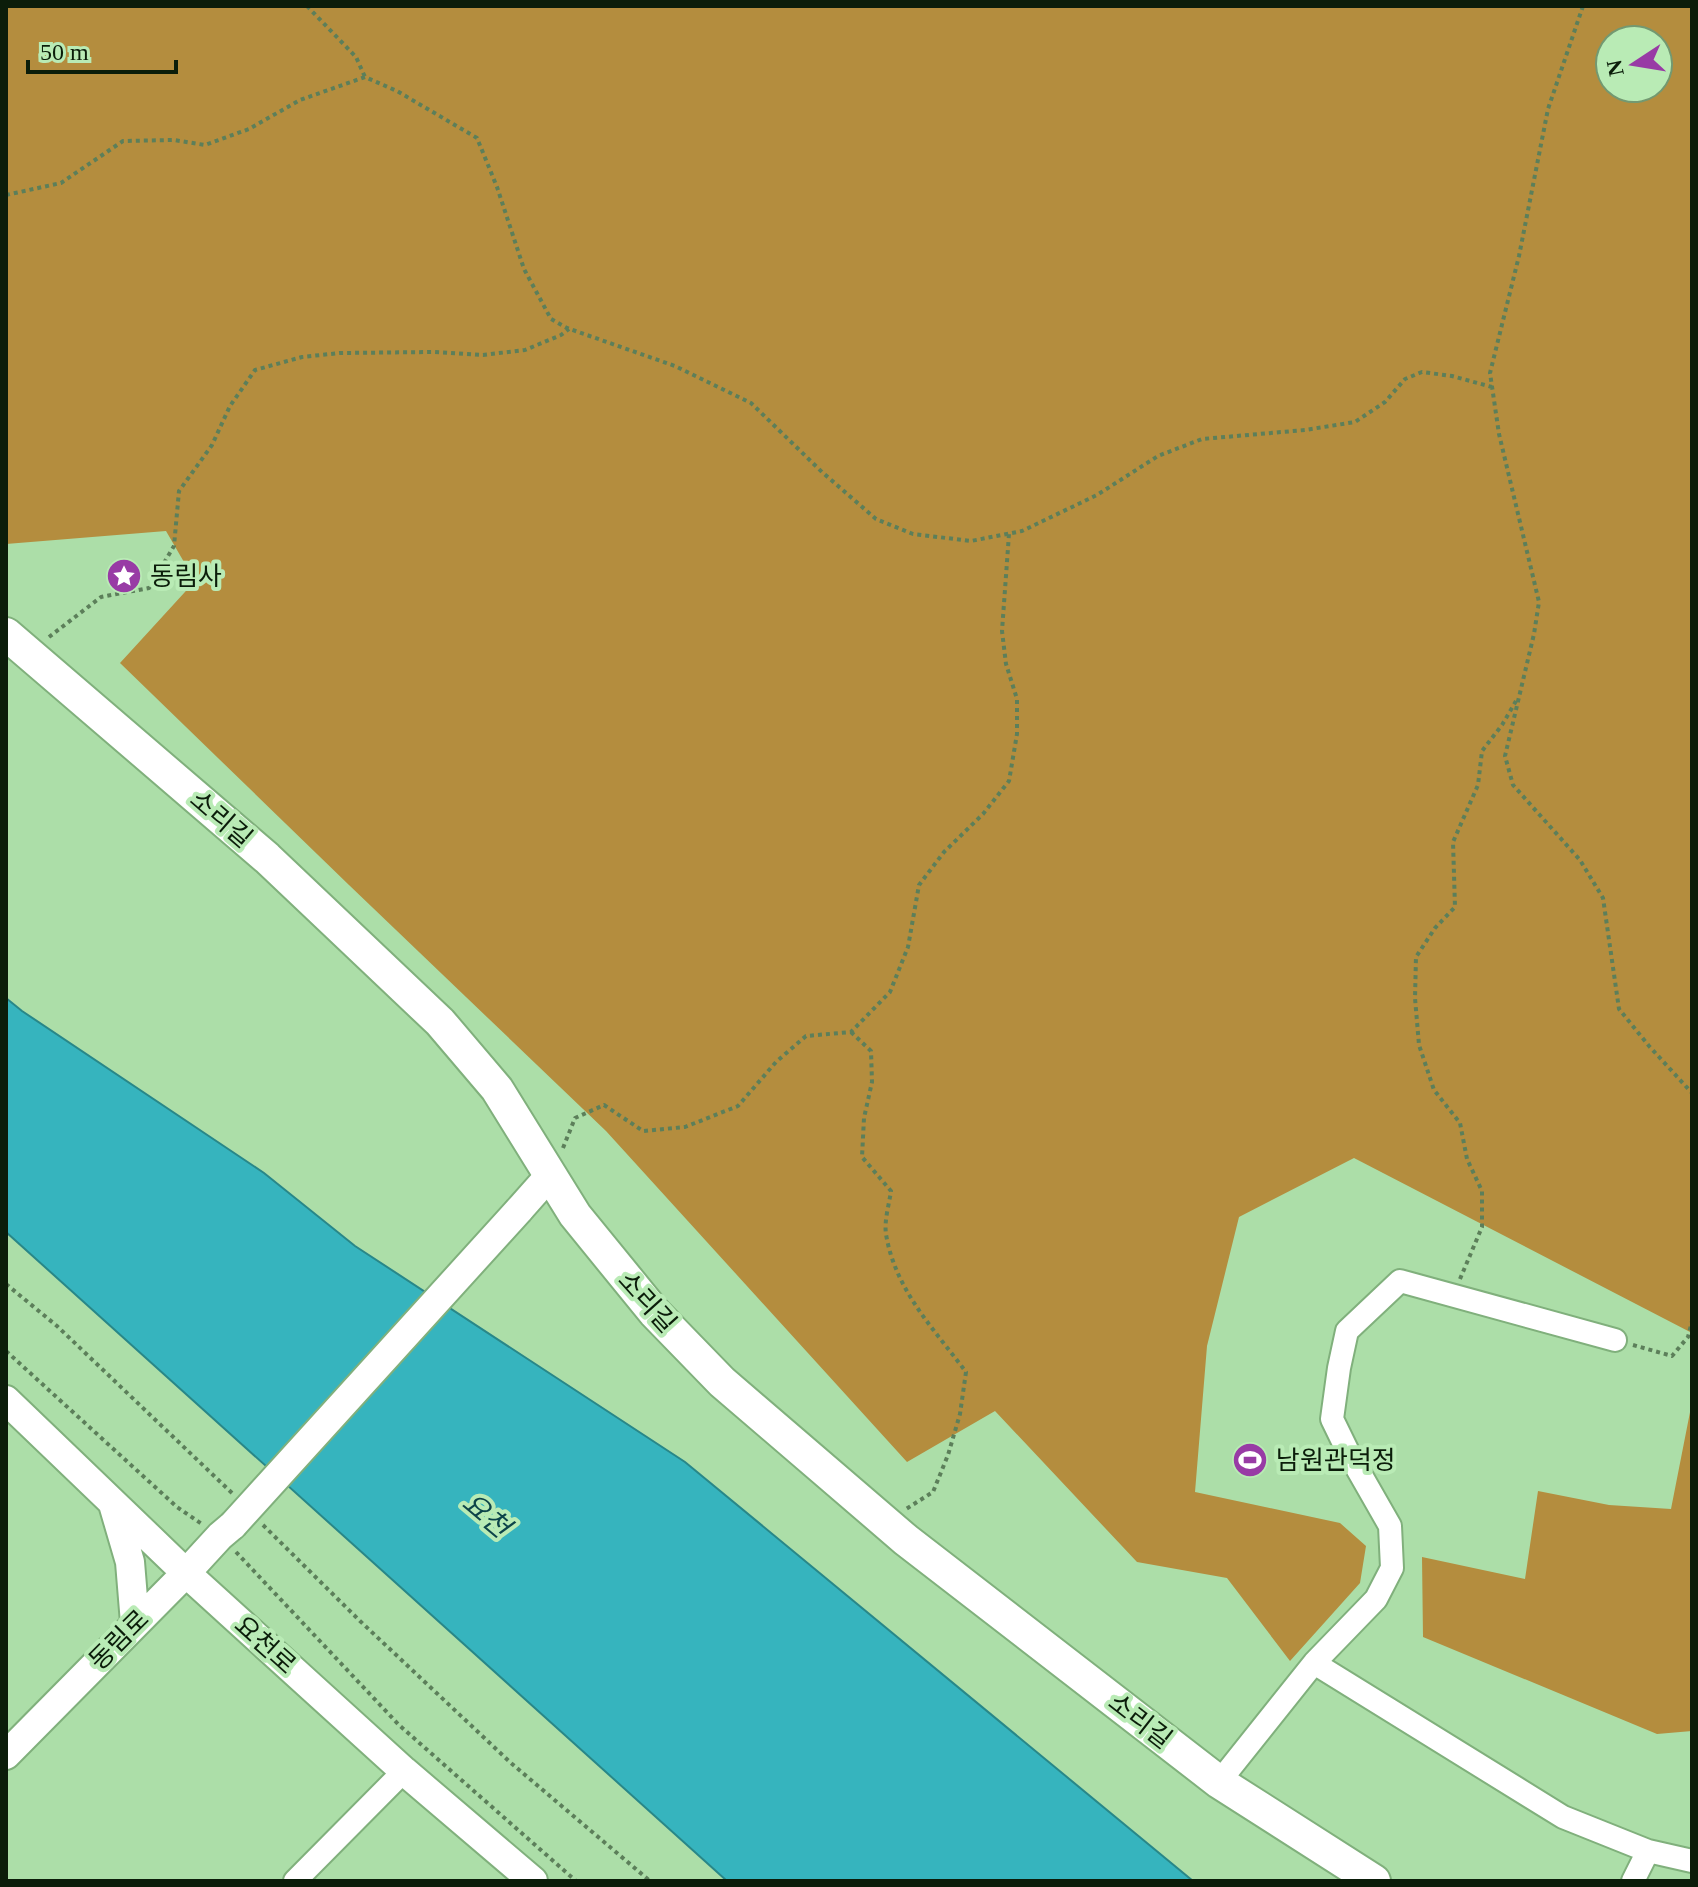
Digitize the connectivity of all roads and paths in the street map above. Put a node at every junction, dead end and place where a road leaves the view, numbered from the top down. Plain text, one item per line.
1 (307, 6) edge
2 (1583, 6) edge
3 (365, 77) junction
4 (6, 195) edge
5 (569, 329) junction
6 (1492, 387) junction
7 (1009, 534) junction
8 (17, 644) edge
9 (1518, 697) junction
10 (851, 1032) junction
11 (1692, 1093) edge
12 (550, 1175) junction
13 (6, 1284) edge
14 (1453, 1295) junction
15 (1692, 1321) edge
16 (1615, 1340) joint
17 (6, 1351) edge
18 (6, 1400) edge
19 (112, 1499) junction
20 (238, 1521) junction
21 (893, 1529) junction
22 (186, 1573) junction
23 (135, 1623) junction
24 (1314, 1663) junction
25 (6, 1755) edge
26 (404, 1771) junction
27 (1219, 1782) junction
28 (1648, 1851) junction
29 (1692, 1861) edge
30 (295, 1881) edge
31 (533, 1881) edge
32 (576, 1881) edge
33 (650, 1881) edge
34 (1374, 1881) edge
35 (1633, 1881) edge

1 - 3 path
2 - 6 path
3 - 4 path
3 - 5 path
5 - 7 path
5 - 8 path
6 - 7 path
6 - 9 path
7 - 10 path
8 - 12 main road, 소리길
9 - 11 path
9 - 14 path
10 - 12 path
10 - 21 path
12 - 20 street, 동림로, bridge
12 - 21 main road, 소리길
13 - 20 path
14 - 16 street
14 - 24 street
15 - 16 path
17 - 20 path
18 - 19 street, 요천로
19 - 22 street, 요천로
19 - 23 street
20 - 22 street, 동림로
20 - 32 path
20 - 33 path
21 - 27 main road, 소리길
22 - 23 street, 동림로
22 - 26 street, 요천로
23 - 25 street, 동림로
24 - 27 street
24 - 28 street
26 - 30 street
26 - 31 street, 요천로
27 - 34 main road, 소리길
28 - 29 street
28 - 35 street

